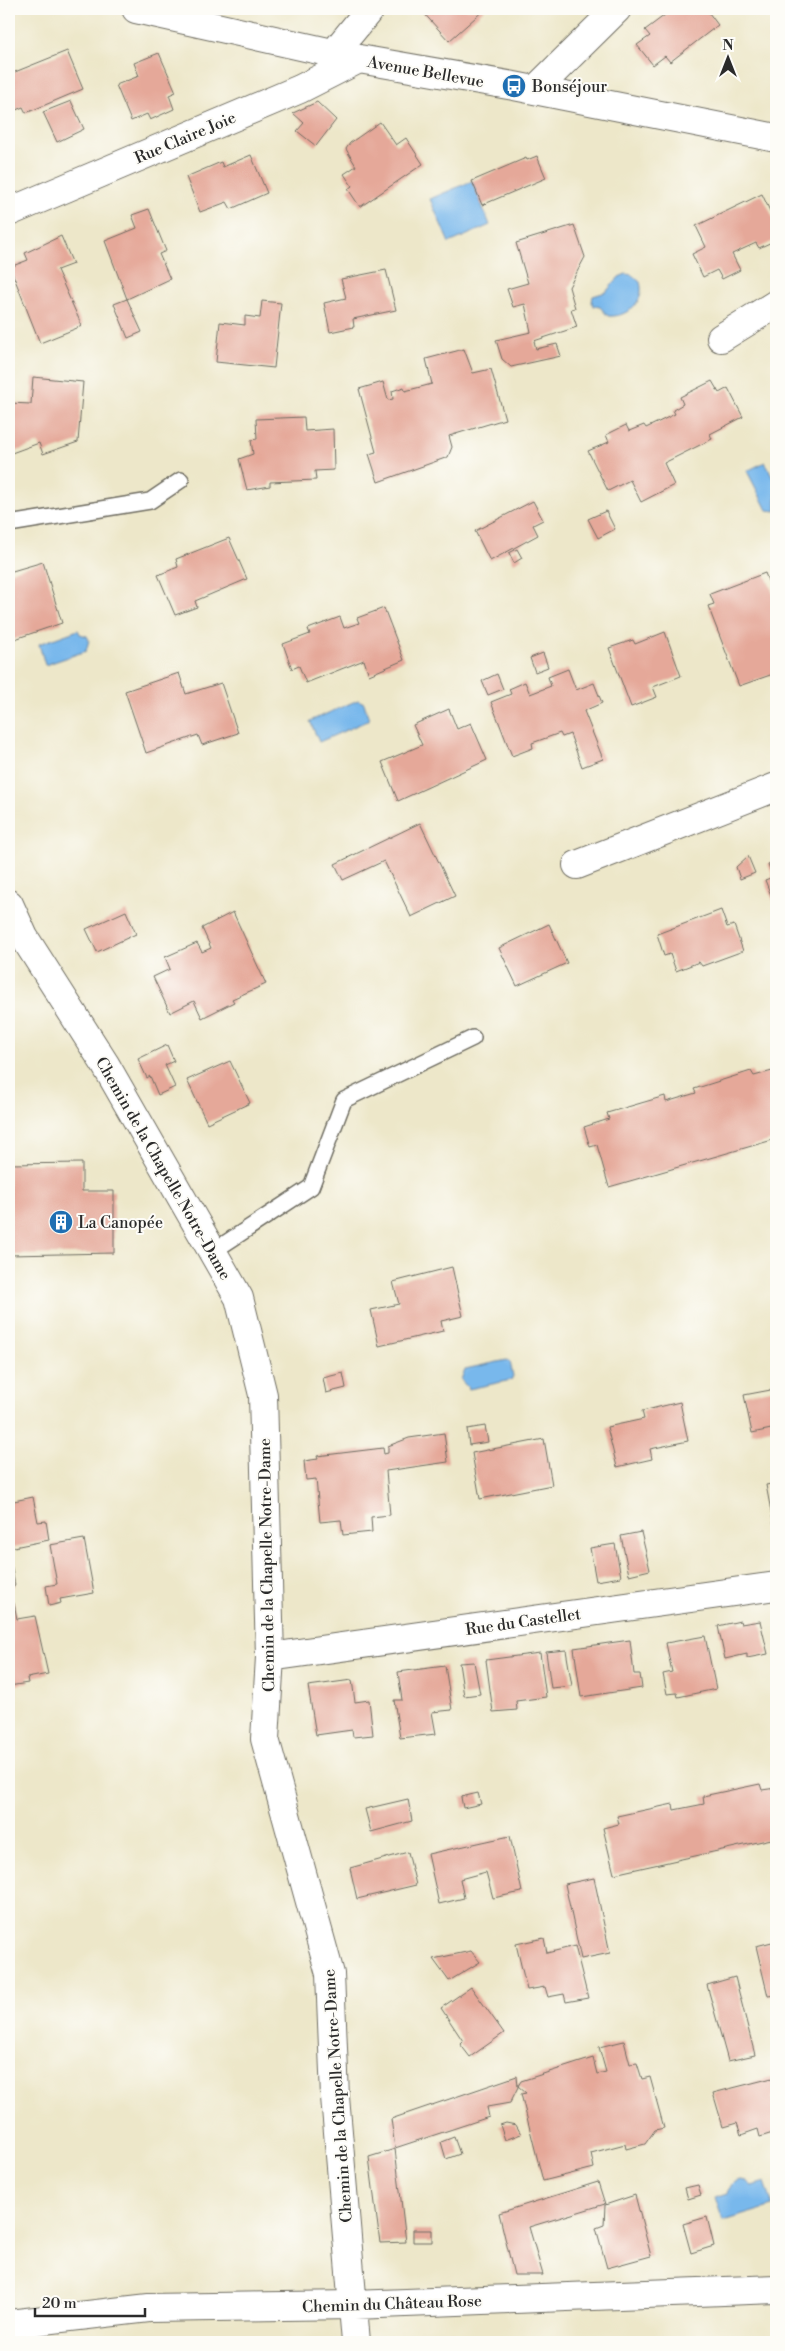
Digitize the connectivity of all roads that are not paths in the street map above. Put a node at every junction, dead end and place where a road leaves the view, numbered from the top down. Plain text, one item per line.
1 (136, 9) edge
2 (370, 9) edge
3 (617, 9) edge
4 (347, 56) junction
5 (535, 90) junction
6 (776, 138) edge
7 (9, 212) edge
8 (776, 304) edge
9 (721, 338) dead end
10 (181, 480) dead end
11 (9, 524) edge
12 (776, 787) edge
13 (577, 865) dead end
14 (9, 904) edge
15 (473, 1038) dead end
16 (212, 1252) junction
17 (776, 1586) edge
18 (270, 1657) junction
19 (776, 2289) edge
20 (354, 2305) junction
21 (9, 2324) edge
22 (356, 2342) edge

1 - 4 street, Avenue Bellevue
2 - 4 street
3 - 5 street
4 - 5 street, Avenue Bellevue
4 - 7 street, Rue Claire Joie
5 - 6 street, Avenue Bellevue
8 - 9 street
10 - 11 lane
12 - 13 street
14 - 16 street, Chemin de la Chapelle Notre-Dame
15 - 16 lane
16 - 18 street, Chemin de la Chapelle Notre-Dame
17 - 18 street, Rue du Castellet
18 - 20 street, Chemin de la Chapelle Notre-Dame
19 - 20 street, Chemin du Château Rose
20 - 21 street, Chemin du Château Rose
20 - 22 street, Chemin de la Chapelle Notre-Dame

